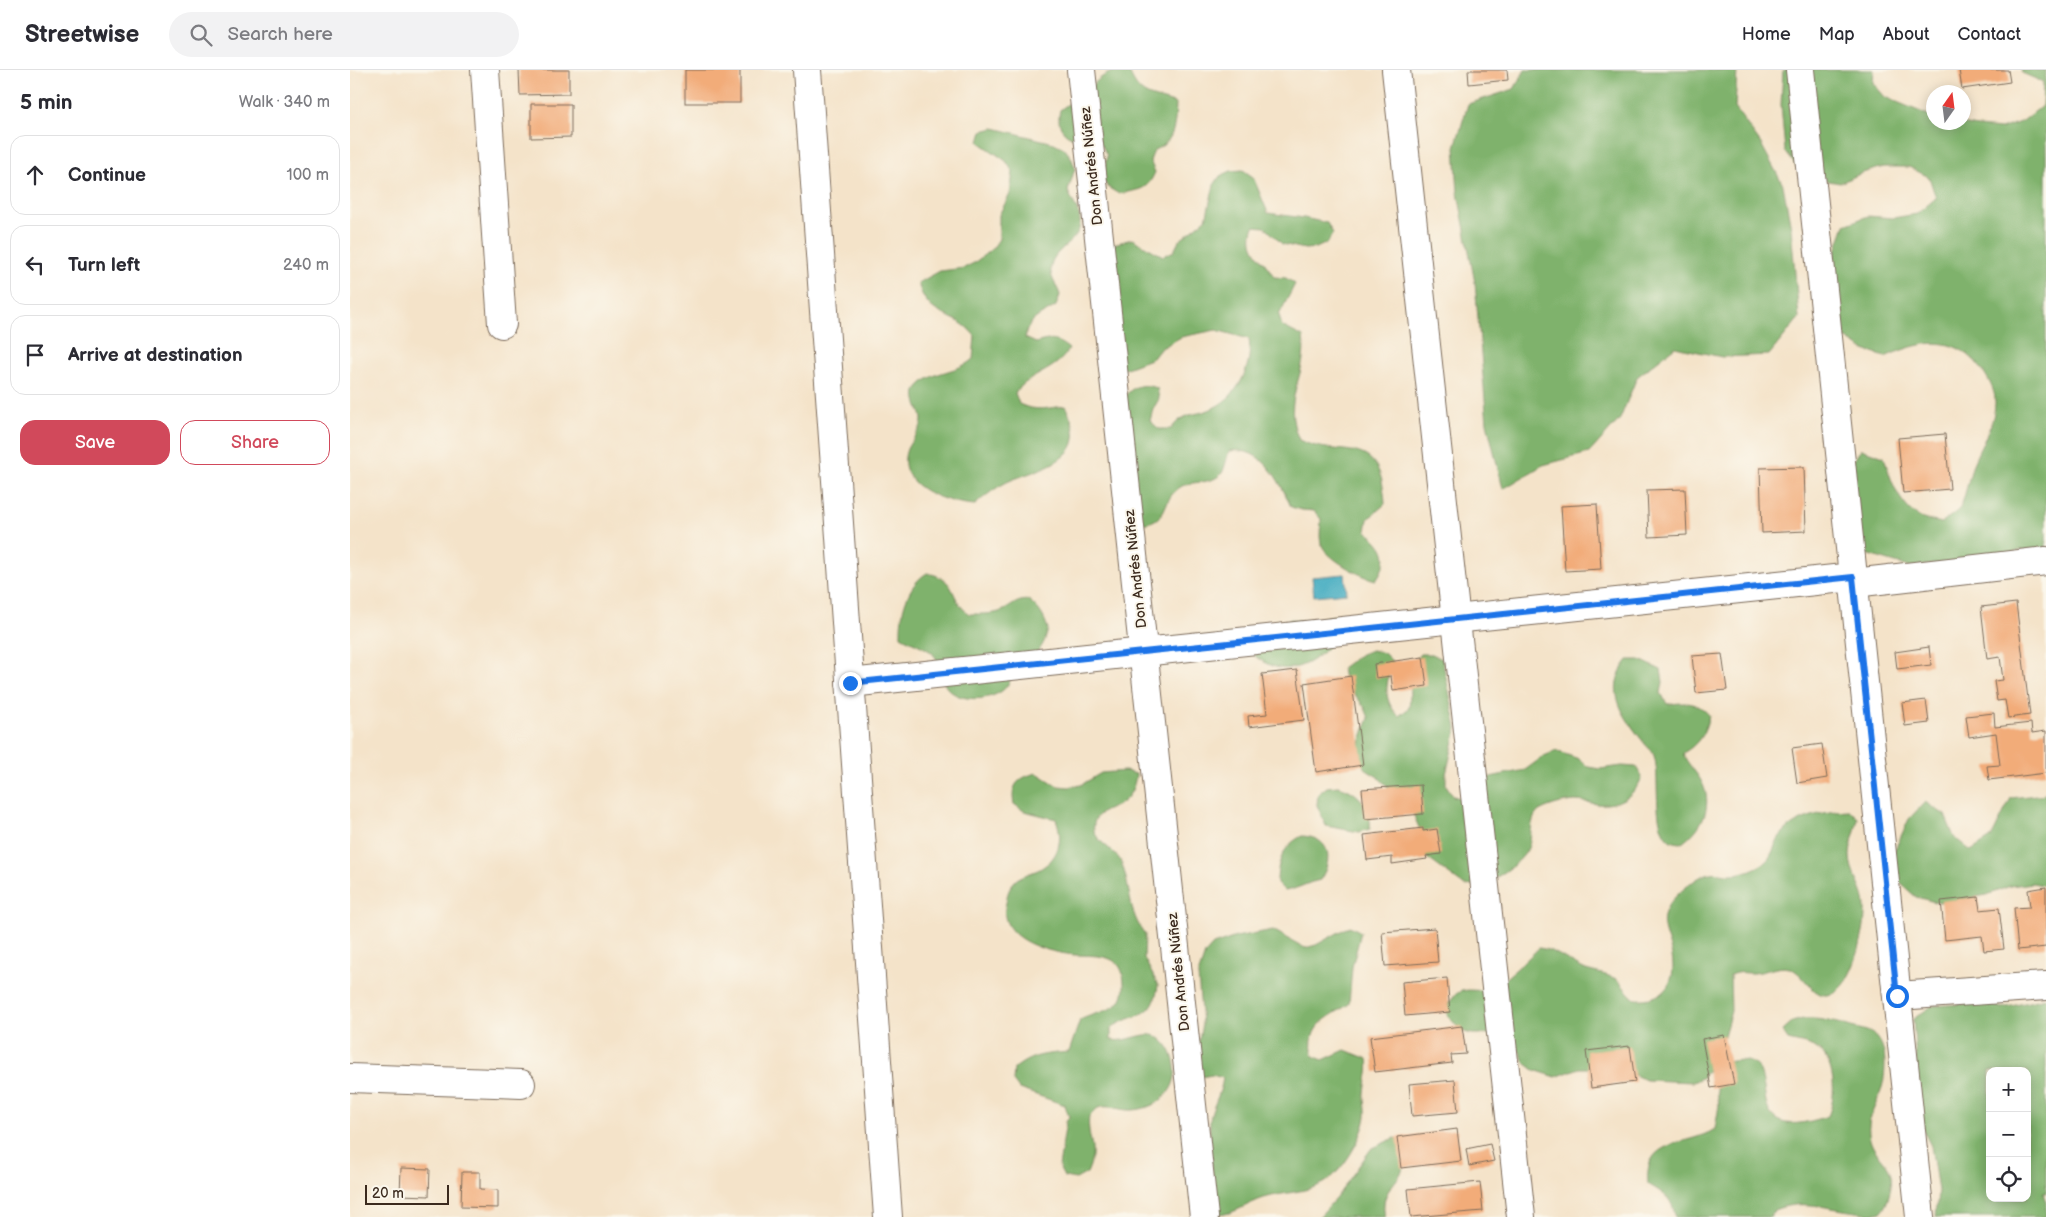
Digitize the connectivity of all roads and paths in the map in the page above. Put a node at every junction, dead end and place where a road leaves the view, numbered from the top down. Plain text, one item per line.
1 (485, 70) edge
2 (807, 70) edge
3 (1081, 70) edge
4 (1396, 70) edge
5 (1800, 70) edge
6 (502, 324) dead end
7 (2046, 561) edge
8 (1854, 580) junction
9 (1456, 619) junction
10 (1144, 652) junction
11 (850, 683) junction
12 (2046, 986) edge
13 (1897, 996) junction
14 (350, 1078) edge
15 (521, 1084) dead end
16 (888, 1217) edge
17 (1204, 1217) edge
18 (1521, 1217) edge
19 (1920, 1217) edge

1 - 6 street
2 - 11 street
3 - 10 street, Don Andrés Núñez
4 - 9 street
5 - 8 street
7 - 8 street
8 - 9 street
8 - 13 street
9 - 10 street
9 - 18 street
10 - 11 street
10 - 17 street, Don Andrés Núñez
11 - 16 street
12 - 13 street
13 - 19 street
14 - 15 street

